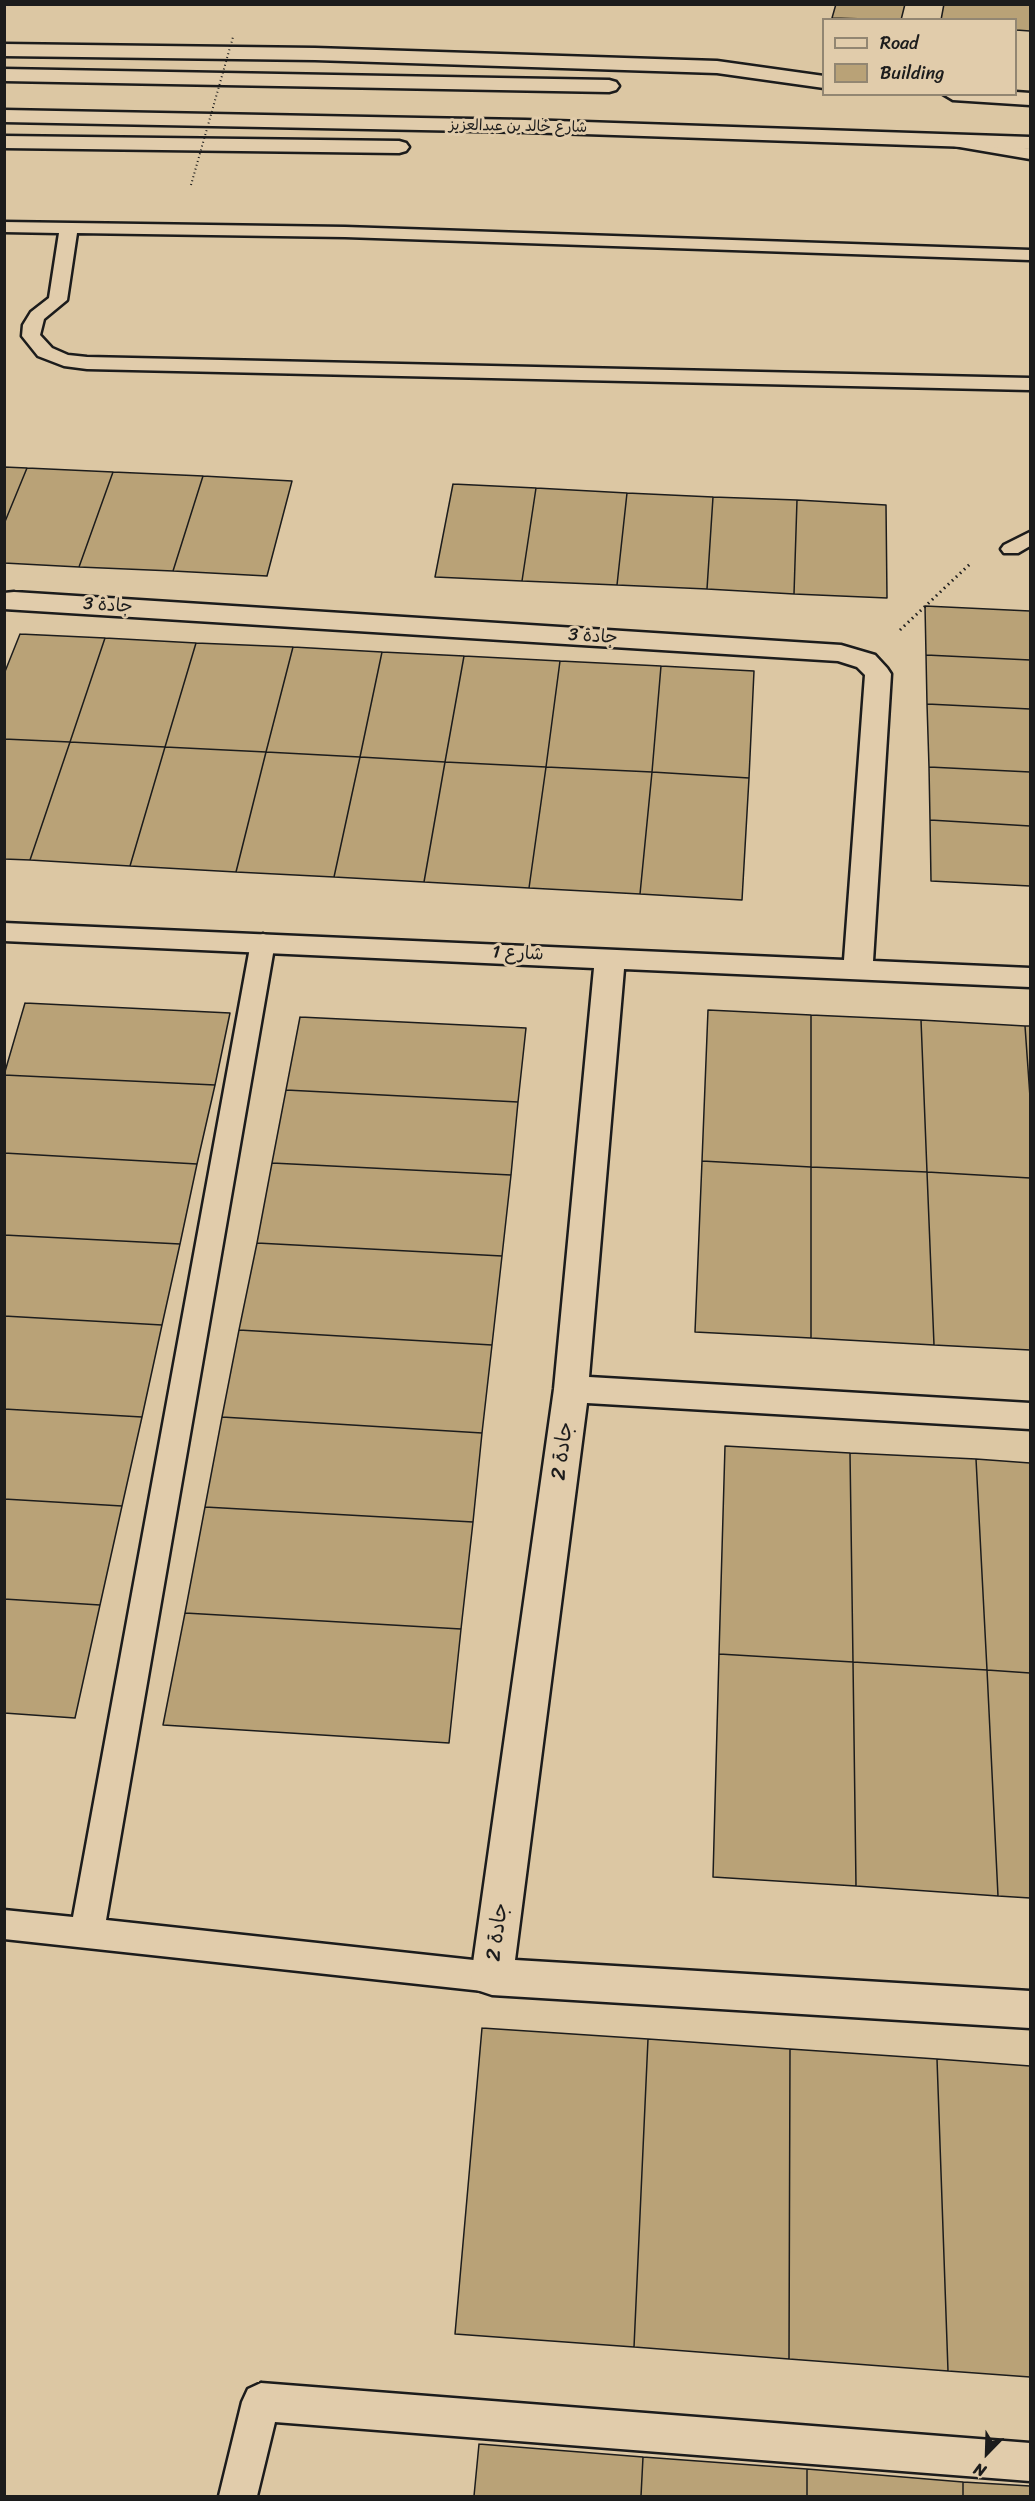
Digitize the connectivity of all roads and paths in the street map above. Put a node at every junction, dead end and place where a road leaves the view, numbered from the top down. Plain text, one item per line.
1 (233, 37) dead end
2 (4, 50) edge
3 (4, 75) edge
4 (822, 82) edge
5 (634, 86) dead end
6 (729, 88) dead end
7 (822, 90) edge
8 (984, 96) edge
9 (1030, 99) edge
10 (4, 116) edge
11 (915, 139) junction
12 (952, 140) junction
13 (4, 142) edge
14 (1030, 143) edge
15 (424, 147) dead end
16 (650, 150) dead end
17 (1030, 154) edge
18 (191, 185) dead end
19 (4, 227) edge
20 (69, 227) junction
21 (1030, 255) edge
22 (1030, 384) edge
23 (1030, 538) edge
24 (1011, 549) dead end
25 (979, 556) dead end
26 (4, 602) edge
27 (866, 661) junction
28 (4, 932) edge
29 (263, 942) junction
30 (610, 958) junction
31 (858, 970) junction
32 (1030, 978) edge
33 (571, 1389) junction
34 (1030, 1416) edge
35 (4, 1924) edge
36 (87, 1933) junction
37 (492, 1977) junction
38 (1030, 2010) edge
39 (1030, 2462) edge
40 (238, 2496) edge

1 - 18 path, bridge
2 - 4 main road
3 - 5 main road
6 - 7 main road
8 - 9 main road
10 - 11 main road, شارع خالد بن عبدالعزيز
11 - 12 main road, شارع خالد بن عبدالعزيز
11 - 16 main road
12 - 14 main road, شارع خالد بن عبدالعزيز
12 - 17 lane
13 - 15 main road
19 - 20 lane
20 - 21 lane
20 - 22 lane
23 - 24 lane
25 - 27 path
26 - 27 main road, جادة 3
27 - 31 main road
28 - 29 main road, شارع 1
29 - 30 main road, شارع 1
29 - 36 lane
30 - 31 main road, شارع 1
30 - 33 main road, جادة 2
31 - 32 main road, شارع 1
33 - 34 main road
33 - 37 main road, جادة 2
35 - 36 lane
36 - 37 lane
37 - 38 main road, جادة 2
39 - 40 lane

